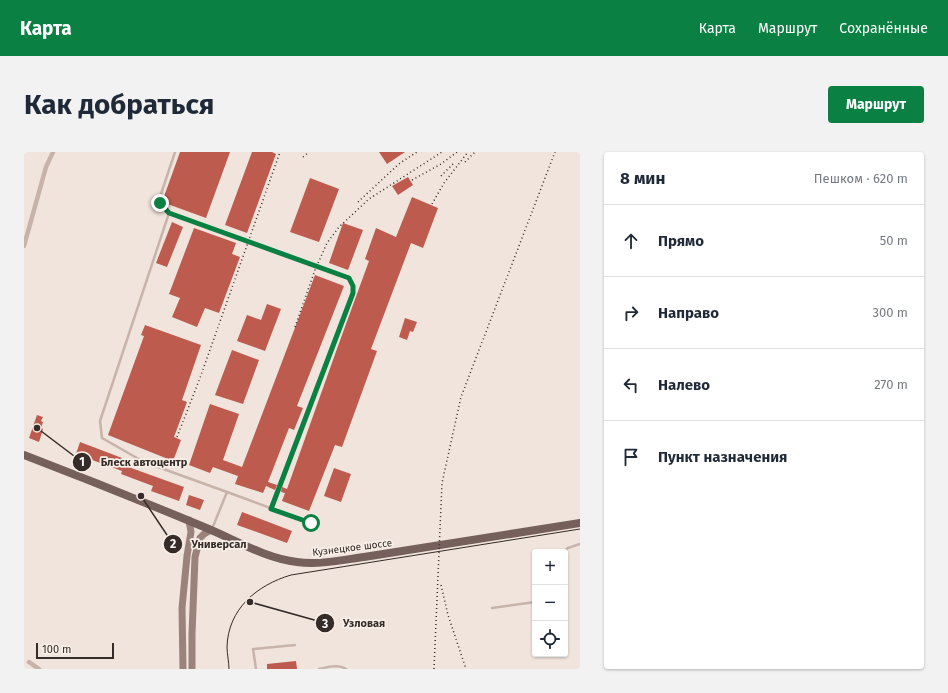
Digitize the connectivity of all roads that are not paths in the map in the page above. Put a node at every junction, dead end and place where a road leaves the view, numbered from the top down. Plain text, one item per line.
1 (53, 152) edge
2 (175, 152) edge
3 (169, 213) junction
4 (24, 246) edge
5 (24, 455) edge
6 (227, 492) junction
7 (271, 509) junction
8 (189, 520) junction
9 (311, 523) dead end
10 (580, 523) edge
11 (211, 530) junction
12 (580, 544) edge
13 (567, 549) edge
14 (532, 602) edge
15 (492, 608) dead end
16 (294, 645) dead end
17 (28, 662) dead end
18 (39, 669) edge
19 (183, 669) edge
20 (192, 669) edge
21 (256, 669) edge
22 (319, 669) edge
23 (346, 669) edge

1 - 4 street
2 - 3 lane
3 - 6 lane
3 - 7 lane
5 - 8 main road, Кузнецкое шоссе
6 - 7 lane
6 - 11 lane
7 - 9 lane
8 - 11 main road, Кузнецкое шоссе
8 - 19 main road
10 - 11 main road, Кузнецкое шоссе
11 - 20 main road
12 - 13 lane
14 - 15 lane
16 - 21 lane
17 - 18 street
22 - 23 lane

